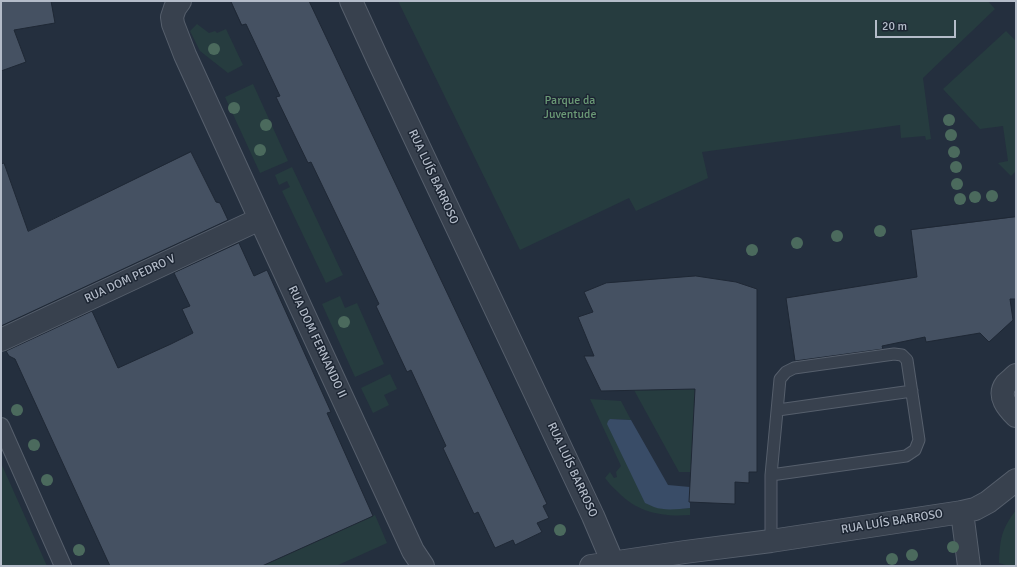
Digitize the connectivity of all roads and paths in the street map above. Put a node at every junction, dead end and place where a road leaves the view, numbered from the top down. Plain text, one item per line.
1 (180, 1) edge
2 (356, 2) edge
3 (260, 219) junction
4 (1, 340) edge
5 (1016, 375) edge
6 (912, 391) junction
7 (778, 410) junction
8 (1016, 416) edge
9 (1, 426) edge
10 (771, 475) junction
11 (1016, 480) edge
12 (962, 512) junction
13 (771, 541) junction
14 (613, 563) junction
15 (63, 566) edge
16 (423, 566) edge
17 (591, 566) edge
18 (969, 566) edge

1 - 3 street, RUA DOM FERNANDO II
2 - 14 street, RUA LUÍS BARROSO
3 - 4 street, RUA DOM PEDRO V
3 - 16 street, RUA DOM FERNANDO II
5 - 8 street
6 - 7 lane
6 - 7 lane
6 - 10 lane
7 - 10 lane
9 - 15 street
10 - 13 lane
11 - 12 street, RUA LUÍS BARROSO
12 - 13 street, RUA LUÍS BARROSO
12 - 18 street
13 - 14 street, RUA LUÍS BARROSO
14 - 17 street

